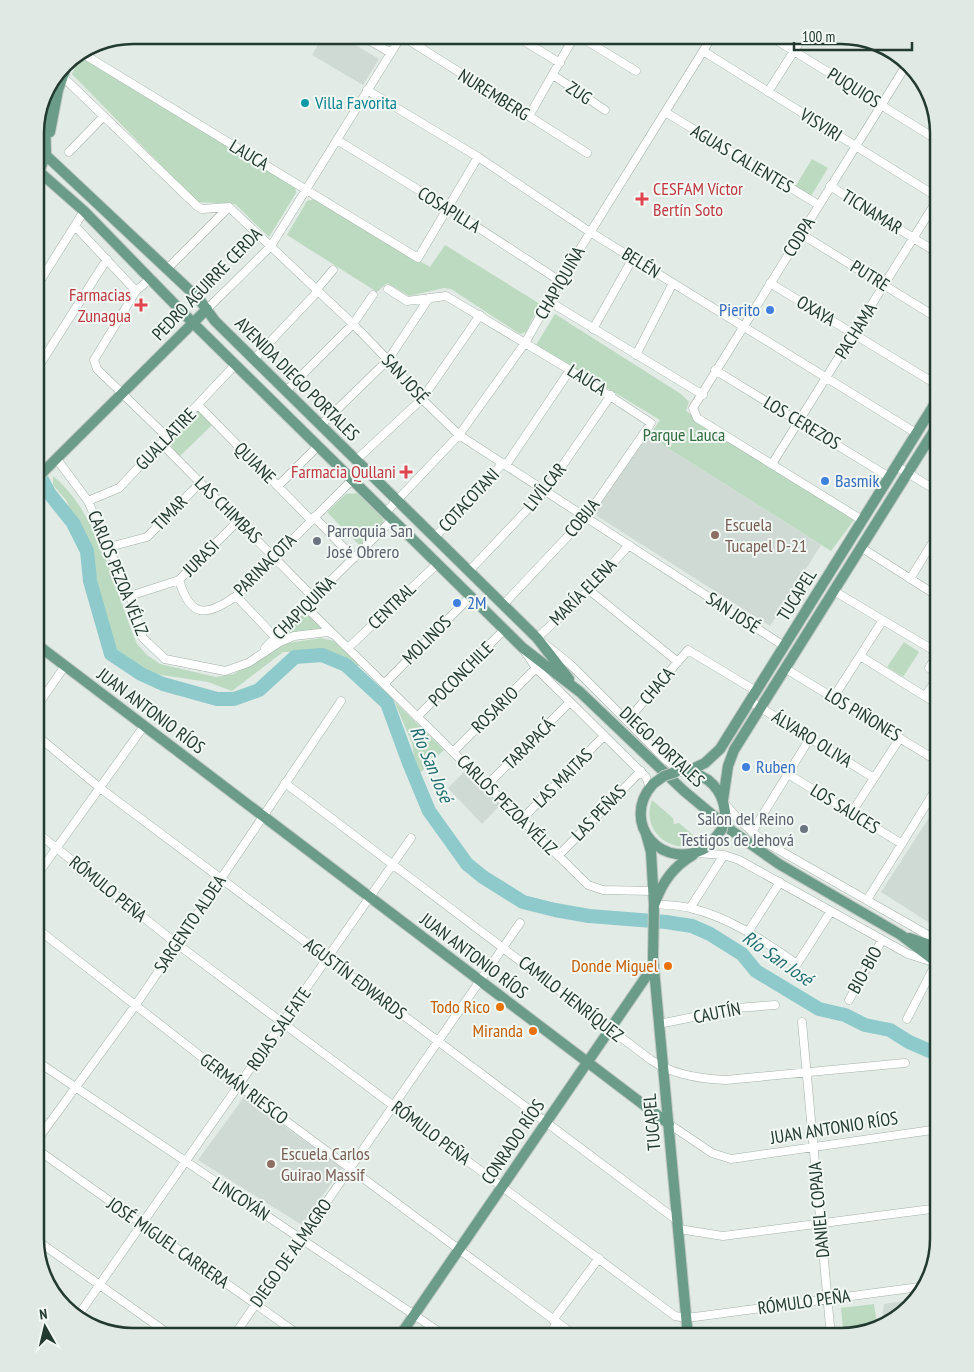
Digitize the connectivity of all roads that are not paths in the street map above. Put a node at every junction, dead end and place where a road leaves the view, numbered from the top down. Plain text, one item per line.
1 (376, 44) edge
2 (397, 44) edge
3 (415, 44) edge
4 (529, 44) edge
5 (571, 44) edge
6 (591, 44) edge
7 (707, 44) edge
8 (783, 44) edge
9 (798, 44) edge
10 (703, 51) junction
11 (794, 51) junction
12 (391, 53) junction
13 (87, 56) edge
14 (560, 63) junction
15 (636, 70) dead end
16 (904, 70) edge
17 (553, 75) junction
18 (63, 77) edge
19 (61, 79) edge
20 (367, 90) junction
21 (768, 92) junction
22 (881, 105) junction
23 (605, 110) dead end
24 (665, 112) junction
25 (45, 114) edge
26 (104, 116) junction
27 (528, 116) junction
28 (930, 135) edge
29 (337, 140) junction
30 (47, 142) junction
31 (856, 147) junction
32 (69, 152) dead end
33 (587, 153) dead end
34 (46, 154) junction
35 (478, 157) junction
36 (44, 158) edge
37 (44, 174) edge
38 (830, 186) junction
39 (305, 189) junction
40 (930, 192) edge
41 (819, 205) junction
42 (229, 207) junction
43 (448, 208) junction
44 (84, 211) junction
45 (930, 212) edge
46 (75, 226) junction
47 (590, 232) junction
48 (801, 234) junction
49 (914, 238) junction
50 (271, 246) junction
51 (930, 248) edge
52 (632, 258) junction
53 (107, 259) junction
54 (167, 269) junction
55 (333, 270) dead end
56 (44, 275) edge
57 (151, 278) junction
58 (560, 281) junction
59 (673, 283) junction
60 (770, 283) junction
61 (884, 285) junction
62 (388, 289) dead end
63 (318, 290) junction
64 (136, 291) junction
65 (373, 295) dead end
66 (429, 298) junction
67 (550, 302) junction
68 (206, 309) junction
69 (930, 313) edge
70 (480, 315) junction
71 (193, 323) junction
72 (353, 324) junction
73 (743, 326) junction
74 (593, 329) junction
75 (854, 334) junction
76 (525, 342) junction
77 (636, 355) junction
78 (44, 358) edge
79 (254, 359) junction
80 (388, 360) junction
81 (235, 365) junction
82 (570, 370) junction
83 (715, 370) junction
84 (826, 378) junction
85 (930, 380) edge
86 (286, 390) junction
87 (122, 393) junction
88 (611, 395) junction
89 (703, 395) junction
90 (422, 399) junction
91 (199, 406) junction
92 (930, 411) edge
93 (799, 421) junction
94 (651, 422) joint
95 (321, 425) junction
96 (916, 433) junction
97 (459, 435) junction
98 (930, 440) edge
99 (165, 441) junction
100 (318, 446) junction
101 (56, 458) junction
102 (356, 460) junction
103 (504, 464) junction
104 (772, 464) junction
105 (896, 466) junction
106 (44, 471) edge
107 (908, 473) junction
108 (889, 477) junction
109 (352, 480) junction
110 (200, 483) junction
111 (278, 486) junction
112 (930, 486) edge
113 (545, 491) junction
114 (88, 501) junction
115 (397, 501) junction
116 (389, 516) junction
117 (586, 517) junction
118 (312, 518) junction
119 (862, 520) junction
120 (238, 521) junction
121 (434, 537) junction
122 (629, 545) junction
123 (109, 547) junction
124 (862, 548) junction
125 (930, 549) edge
126 (274, 557) junction
127 (354, 558) junction
128 (437, 564) junction
129 (469, 571) junction
130 (910, 579) junction
131 (179, 580) junction
132 (589, 590) junction
133 (834, 591) junction
134 (930, 591) edge
135 (130, 596) junction
136 (236, 596) junction
137 (470, 597) junction
138 (314, 598) junction
139 (503, 605) junction
140 (305, 606) junction
141 (883, 620) junction
142 (504, 630) junction
143 (336, 636) junction
144 (274, 637) junction
145 (537, 638) junction
146 (784, 646) junction
147 (348, 648) junction
148 (523, 648) junction
149 (930, 648) edge
150 (44, 650) edge
151 (260, 654) junction
152 (860, 656) junction
153 (678, 662) junction
154 (65, 666) junction
155 (536, 668) junction
156 (786, 669) junction
157 (384, 684) junction
158 (930, 688) edge
159 (756, 691) junction
160 (580, 692) junction
161 (44, 696) edge
162 (925, 696) junction
163 (833, 698) junction
164 (930, 699) edge
165 (341, 700) dead end
166 (750, 701) junction
167 (570, 702) junction
168 (762, 708) junction
169 (418, 717) junction
170 (627, 721) junction
171 (144, 726) junction
172 (604, 736) junction
173 (810, 738) junction
174 (900, 738) junction
175 (44, 741) edge
176 (453, 752) junction
177 (930, 756) edge
178 (641, 771) junction
179 (681, 772) junction
180 (788, 774) junction
181 (874, 778) junction
182 (285, 783) junction
183 (487, 785) junction
184 (652, 785) junction
185 (100, 788) junction
186 (930, 799) edge
187 (724, 805) junction
188 (852, 812) junction
189 (263, 816) junction
190 (522, 820) junction
191 (752, 832) junction
192 (646, 834) junction
193 (44, 838) edge
194 (412, 838) dead end
195 (902, 844) junction
196 (57, 848) junction
197 (695, 853) junction
198 (724, 855) junction
199 (558, 856) junction
200 (394, 865) junction
201 (44, 866) edge
202 (221, 879) junction
203 (780, 882) junction
204 (653, 891) junction
205 (371, 898) junction
206 (867, 900) junction
207 (654, 908) junction
208 (690, 908) junction
209 (831, 911) junction
210 (520, 923) dead end
211 (748, 932) junction
212 (44, 934) edge
213 (901, 935) junction
214 (930, 938) edge
215 (882, 940) junction
216 (930, 943) edge
217 (177, 944) junction
218 (504, 947) junction
219 (930, 958) edge
220 (328, 959) junction
221 (930, 962) edge
222 (654, 965) junction
223 (930, 978) edge
224 (480, 981) junction
225 (849, 1000) dead end
226 (775, 1005) dead end
227 (135, 1006) junction
228 (907, 1019) dead end
229 (802, 1022) dead end
230 (283, 1024) junction
231 (660, 1024) junction
232 (610, 1029) junction
233 (438, 1042) junction
234 (588, 1062) junction
235 (905, 1064) dead end
236 (44, 1066) edge
237 (664, 1067) junction
238 (806, 1073) junction
239 (239, 1086) junction
240 (75, 1088) junction
241 (394, 1105) junction
242 (546, 1123) junction
243 (669, 1124) junction
244 (930, 1130) edge
245 (44, 1131) edge
246 (813, 1147) junction
247 (44, 1154) edge
248 (185, 1163) junction
249 (350, 1168) junction
250 (502, 1186) junction
251 (930, 1209) edge
252 (820, 1223) junction
253 (142, 1224) junction
254 (678, 1225) junction
255 (300, 1238) junction
256 (45, 1246) edge
257 (460, 1250) junction
258 (599, 1258) junction
259 (99, 1285) junction
260 (916, 1287) edge
261 (827, 1299) junction
262 (256, 1305) junction
263 (81, 1312) edge
264 (414, 1315) junction
265 (687, 1318) junction
266 (555, 1321) junction
267 (160, 1328) edge
268 (240, 1328) edge
269 (289, 1328) edge
270 (405, 1328) edge
271 (434, 1328) edge
272 (551, 1328) edge
273 (565, 1328) edge
274 (688, 1328) edge
275 (830, 1328) edge

1 - 12 street
2 - 12 street, PEDRO AGUIRRE CERDA
3 - 27 street, NUREMBERG
4 - 14 street
5 - 14 street
6 - 15 street
7 - 10 street, CHAPIQUIÑA
8 - 11 street, PUQUIOS
9 - 11 street
10 - 21 street, VISVIRI
10 - 24 street, CHAPIQUIÑA
11 - 21 street
11 - 22 street, PUQUIOS
12 - 20 street, PEDRO AGUIRRE CERDA
13 - 39 street, LAUCA
14 - 17 street
16 - 22 street, CODPA
17 - 23 street, ZUG
17 - 27 street
18 - 26 street
19 - 30 main road
20 - 29 street, PEDRO AGUIRRE CERDA
20 - 35 street, BELÉN
21 - 31 street, VISVIRI
22 - 28 street, PUQUIOS
22 - 31 street, CODPA
24 - 41 street, AGUAS CALIENTES
24 - 47 street, CHAPIQUIÑA
25 - 30 main road
26 - 32 street
26 - 42 street
27 - 33 street, NUREMBERG
29 - 39 street, PEDRO AGUIRRE CERDA
29 - 43 street, COSAPILLA
30 - 34 main road
31 - 38 street, CODPA
31 - 40 street, VISVIRI
34 - 36 main road
34 - 54 main road, AVENIDA DIEGO PORTALES
35 - 43 street
35 - 47 street, BELÉN
37 - 44 main road, AVENIDA DIEGO PORTALES
38 - 41 street, CODPA
38 - 49 street, TICNAMAR
39 - 43 street, LAUCA
39 - 50 street, PEDRO AGUIRRE CERDA
41 - 48 street, CODPA
42 - 50 street, SAN JOSÉ
42 - 54 street
43 - 58 street, COSAPILLA
44 - 46 street
44 - 57 main road, AVENIDA DIEGO PORTALES
45 - 49 street, PACHAMA
46 - 53 street
46 - 56 street
47 - 52 street, BELÉN
47 - 58 street, CHAPIQUIÑA
48 - 60 street, CODPA
48 - 61 street, PUTRE
49 - 51 street, TICNAMAR
49 - 61 street, PACHAMA
50 - 63 street, SAN JOSÉ
50 - 68 street, PEDRO AGUIRRE CERDA
52 - 59 street, BELÉN
52 - 74 street
53 - 64 street
53 - 78 street
54 - 68 main road, AVENIDA DIEGO PORTALES
55 - 63 street
57 - 64 street
57 - 71 main road, AVENIDA DIEGO PORTALES
58 - 67 street, CHAPIQUIÑA
59 - 73 street, BELÉN
59 - 77 street
60 - 73 street, CODPA
60 - 75 street, OXAYA
61 - 69 street, PUTRE
61 - 75 street, PACHAMA
62 - 66 street, LAUCA
63 - 72 street, SAN JOSÉ
63 - 79 street
64 - 87 street, LAS CHIMBAS
65 - 72 street
66 - 70 street, LAUCA
66 - 80 street
67 - 74 street
67 - 76 street, CHAPIQUIÑA
68 - 71 main road, PEDRO AGUIRRE CERDA
68 - 79 main road, AVENIDA DIEGO PORTALES
70 - 76 street, LAUCA
70 - 90 street
71 - 81 main road, AVENIDA DIEGO PORTALES
71 - 87 main road, PEDRO AGUIRRE CERDA
72 - 80 street, SAN JOSÉ
72 - 86 street
73 - 83 street, CODPA
73 - 84 street, BELÉN
74 - 77 street
75 - 84 street, PACHAMA
75 - 85 street, OXAYA
76 - 82 street, LAUCA
76 - 97 street, CHAPIQUIÑA
77 - 89 street
79 - 86 main road, AVENIDA DIEGO PORTALES
80 - 90 street, SAN JOSÉ
80 - 95 street
81 - 91 street, GUALLATIRE
81 - 100 main road, AVENIDA DIEGO PORTALES
82 - 88 street, LAUCA
82 - 103 street, COTACOTANI
83 - 89 street, CODPA
83 - 93 street, LOS CEREZOS
84 - 93 street, PACHAMA
84 - 96 street, BELÉN
86 - 95 main road, AVENIDA DIEGO PORTALES
87 - 99 street, LAS CHIMBAS
87 - 101 main road, PEDRO AGUIRRE CERDA
88 - 94 street, LAUCA
88 - 113 street, LIVÍLCAR
89 - 104 street, CODPA
90 - 97 street, SAN JOSÉ
90 - 102 street
91 - 99 street, GUALLATIRE
91 - 111 street, QUIANE
92 - 96 main road, TUCAPEL
93 - 104 street, PACHAMA
93 - 108 street, LOS CEREZOS
94 - 117 street, COBIJA
95 - 102 main road, AVENIDA DIEGO PORTALES
96 - 105 main road, TUCAPEL
97 - 103 street, SAN JOSÉ
97 - 115 street, CHAPIQUIÑA
98 - 107 main road, TUCAPEL
99 - 110 street, LAS CHIMBAS
99 - 114 street, GUALLATIRE
100 - 109 main road, AVENIDA DIEGO PORTALES
100 - 111 street
101 - 106 main road, PEDRO AGUIRRE CERDA
101 - 114 street, CARLOS PEZOA VÉLIZ
102 - 115 main road, AVENIDA DIEGO PORTALES
103 - 113 street, SAN JOSÉ
103 - 121 street, COTACOTANI
104 - 119 street
105 - 107 street
105 - 108 main road, TUCAPEL
107 - 112 street
107 - 124 main road, TUCAPEL
108 - 119 main road, TUCAPEL
109 - 116 main road, AVENIDA DIEGO PORTALES
109 - 118 street, PARINACOTA
110 - 120 street, LAS CHIMBAS
110 - 123 street, TIMAR
111 - 118 street, QUIANE
113 - 117 street, SAN JOSÉ
113 - 129 street, LIVÍLCAR
114 - 123 street, CARLOS PEZOA VÉLIZ
115 - 116 street, CHAPIQUIÑA
115 - 121 main road, AVENIDA DIEGO PORTALES
116 - 127 street, CHAPIQUIÑA
116 - 128 main road, AVENIDA DIEGO PORTALES
117 - 122 street, SAN JOSÉ
117 - 139 street, COBIJA
118 - 126 street, PARINACOTA
118 - 127 street, QUIANE
119 - 146 main road, TUCAPEL
120 - 126 street, LAS CHIMBAS
120 - 131 street, JURASI
121 - 129 main road, AVENIDA DIEGO PORTALES
122 - 132 street, MARÍA ELENA
122 - 146 street, SAN JOSÉ
123 - 135 street, CARLOS PEZOA VÉLIZ
124 - 130 street
124 - 133 main road, TUCAPEL
125 - 130 street
126 - 136 street, PARINACOTA
126 - 138 street, LAS CHIMBAS
127 - 138 street, CHAPIQUIÑA
128 - 137 main road, AVENIDA DIEGO PORTALES
128 - 147 street, CENTRAL
129 - 139 main road, AVENIDA DIEGO PORTALES
130 - 134 street
131 - 135 street, JURASI
131 - 136 street, PARINACOTA
132 - 145 street, MARÍA ELENA
132 - 153 street
133 - 141 street
133 - 156 main road, TUCAPEL
135 - 151 street, CARLOS PEZOA VÉLIZ
136 - 144 street
137 - 142 main road, AVENIDA DIEGO PORTALES
137 - 157 street, MOLINOS
138 - 140 street, CHAPIQUIÑA
139 - 145 main road, AVENIDA DIEGO PORTALES
140 - 143 street, CARLOS PEZOA VÉLIZ
140 - 144 street, CHAPIQUIÑA
141 - 149 street
141 - 152 street
142 - 148 main road, AVENIDA DIEGO PORTALES
142 - 169 street, POCONCHILE
143 - 147 street, CARLOS PEZOA VÉLIZ
143 - 151 street, CARLOS PEZOA VÉLIZ
144 - 151 street, CHAPIQUIÑA
145 - 160 main road, DIEGO PORTALES
145 - 170 street, DIEGO PORTALES
146 - 159 main road, TUCAPEL
147 - 157 street, CARLOS PEZOA VÉLIZ
148 - 155 street, DIEGO PORTALES
148 - 160 main road, DIEGO PORTALES
150 - 154 main road, JUAN ANTONIO RÍOS
152 - 162 street
152 - 163 street
153 - 159 street, CHACA
153 - 170 street, CHACA
154 - 161 street
154 - 171 main road, JUAN ANTONIO RÍOS
155 - 167 street, DIEGO PORTALES
155 - 176 street, ROSARIO
156 - 163 street, LOS PIÑONES
156 - 168 main road, TUCAPEL
157 - 169 street, CARLOS PEZOA VÉLIZ
158 - 162 street
159 - 166 main road, TUCAPEL
160 - 213 main road, DIEGO PORTALES
162 - 164 street
163 - 174 street, LOS PIÑONES
165 - 182 street, SARGENTO ALDEA
166 - 168 street, ÁLVARO OLIVA
166 - 179 main road, TUCAPEL
167 - 172 street, DIEGO PORTALES
167 - 183 street, TARAPACÁ
168 - 173 street, ÁLVARO OLIVA
168 - 187 main road, TUCAPEL
169 - 176 street, CARLOS PEZOA VÉLIZ
170 - 179 street, DIEGO PORTALES
171 - 185 street
171 - 189 main road, JUAN ANTONIO RÍOS
172 - 178 street, DIEGO PORTALES
172 - 190 street, LAS MAITAS
173 - 180 street
173 - 181 street, ÁLVARO OLIVA
174 - 177 street, LOS PIÑONES
174 - 181 street
175 - 185 street, AGUSTÍN EDWARDS
176 - 183 street, CARLOS PEZOA VÉLIZ
178 - 184 street, DIEGO PORTALES
178 - 199 street, LAS PEÑAS
179 - 184 main road, bridge
179 - 187 main road
180 - 188 street, LOS SAUCES
180 - 191 street
181 - 188 street
182 - 189 street, SARGENTO ALDEA
182 - 200 street, CAMILO HENRÍQUEZ
183 - 190 street, CARLOS PEZOA VÉLIZ
184 - 192 main road
185 - 196 street
185 - 202 street, AGUSTÍN EDWARDS
186 - 195 street
187 - 191 street, DIEGO PORTALES
187 - 197 main road, bridge
188 - 195 street, LOS SAUCES
189 - 202 street, SARGENTO ALDEA
189 - 205 main road, JUAN ANTONIO RÍOS
190 - 199 street, CARLOS PEZOA VÉLIZ
191 - 206 street, DIEGO PORTALES
192 - 197 main road
192 - 204 main road, TUCAPEL
193 - 196 street, RÓMULO PEÑA
194 - 200 street, ROJAS SALFATE
195 - 206 street
196 - 201 street
196 - 217 street, RÓMULO PEÑA
197 - 198 street
197 - 207 main road, TUCAPEL
198 - 203 street
198 - 208 street
199 - 204 street, CARLOS PEZOA VÉLIZ
200 - 205 street, ROJAS SALFATE
200 - 218 street, CAMILO HENRÍQUEZ
202 - 217 street, SARGENTO ALDEA
202 - 220 street, AGUSTÍN EDWARDS
203 - 209 street
203 - 211 street
204 - 207 main road, TUCAPEL
205 - 220 street, ROJAS SALFATE
205 - 224 main road, JUAN ANTONIO RÍOS
206 - 214 street, DIEGO PORTALES
207 - 208 street
207 - 222 main road, TUCAPEL
208 - 211 street
209 - 211 street
209 - 215 street
210 - 218 street, DIEGO DE ALMAGRO
212 - 227 street, GERMÁN RIESCO
213 - 216 main road, DIEGO PORTALES
213 - 219 main road, DIEGO PORTALES
215 - 221 street
215 - 225 street, BIO-BIO
217 - 227 street, SARGENTO ALDEA
217 - 230 street, RÓMULO PEÑA
218 - 224 street, DIEGO DE ALMAGRO
218 - 232 street, CAMILO HENRÍQUEZ
220 - 230 street, ROJAS SALFATE
220 - 233 street, AGUSTÍN EDWARDS
222 - 231 main road, TUCAPEL
222 - 232 main road, CONRADO RÍOS
223 - 228 street
224 - 233 street, DIEGO DE ALMAGRO
224 - 234 main road, JUAN ANTONIO RÍOS
226 - 231 street, CAUTÍN
227 - 239 street, GERMÁN RIESCO
227 - 240 street, SARGENTO ALDEA
229 - 238 street, DANIEL COPAJA
230 - 239 street, ROJAS SALFATE
230 - 241 street, RÓMULO PEÑA
231 - 237 main road, TUCAPEL
232 - 234 main road, CONRADO RÍOS
232 - 237 street, CAMILO HENRÍQUEZ
233 - 241 street, DIEGO DE ALMAGRO
233 - 242 street, AGUSTÍN EDWARDS
234 - 242 main road, CONRADO RÍOS
234 - 243 main road, JUAN ANTONIO RÍOS
235 - 238 street, CAMILO HENRÍQUEZ
236 - 240 street, LINCOYÁN
237 - 238 street, CAMILO HENRÍQUEZ
237 - 243 main road, TUCAPEL
238 - 246 street, DANIEL COPAJA
239 - 248 street, ROJAS SALFATE
239 - 249 street, GERMÁN RIESCO
240 - 245 street, SARGENTO ALDEA
240 - 248 street, LINCOYÁN
241 - 249 street, DIEGO DE ALMAGRO
241 - 250 street, RÓMULO PEÑA
242 - 250 main road, CONRADO RÍOS
242 - 254 street, AGUSTÍN EDWARDS
243 - 246 street, JUAN ANTONIO RÍOS
243 - 254 main road, TUCAPEL
244 - 246 street, JUAN ANTONIO RÍOS
246 - 252 street, DANIEL COPAJA
247 - 253 street, JOSÉ MIGUEL CARRERA
248 - 253 street, ROJAS SALFATE
248 - 255 street, LINCOYÁN
249 - 255 street, DIEGO DE ALMAGRO
249 - 257 street, GERMÁN RIESCO
250 - 257 main road, CONRADO RÍOS
250 - 258 street, RÓMULO PEÑA
251 - 252 street, AGUSTÍN EDWARDS
252 - 254 street, AGUSTÍN EDWARDS
252 - 261 street, DANIEL COPAJA
253 - 259 street, ROJAS SALFATE
253 - 262 street, JOSÉ MIGUEL CARRERA
254 - 265 main road, TUCAPEL
255 - 262 street, DIEGO DE ALMAGRO
255 - 264 street, LINCOYÁN
256 - 259 street
257 - 264 main road, CONRADO RÍOS
257 - 266 street, GERMÁN RIESCO
258 - 265 street, RÓMULO PEÑA
258 - 266 street
259 - 263 street, ROJAS SALFATE
259 - 267 street
260 - 261 street, RÓMULO PEÑA
261 - 265 street, RÓMULO PEÑA
261 - 275 street, DANIEL COPAJA
262 - 268 street, DIEGO DE ALMAGRO
262 - 269 street, JOSÉ MIGUEL CARRERA
264 - 270 main road, CONRADO RÍOS
264 - 271 street, LINCOYÁN
265 - 274 main road, TUCAPEL
266 - 272 street
266 - 273 street, GERMÁN RIESCO

